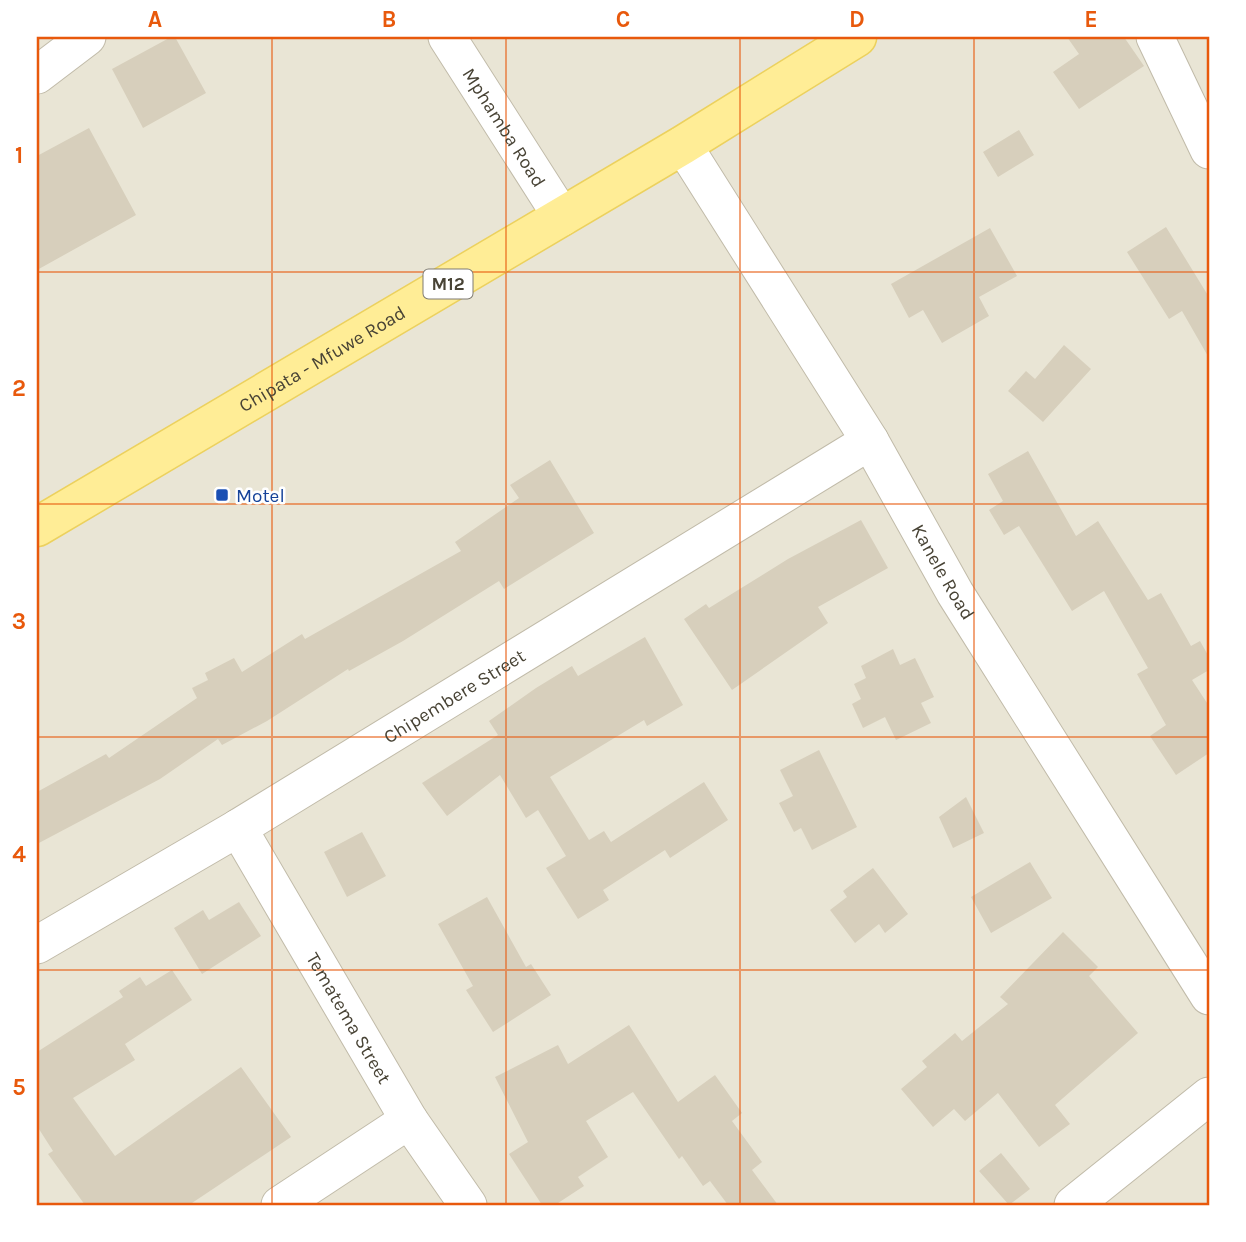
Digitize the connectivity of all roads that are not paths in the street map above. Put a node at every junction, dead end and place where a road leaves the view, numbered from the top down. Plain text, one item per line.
1 (87, 37) edge
2 (447, 37) edge
3 (857, 37) edge
4 (1154, 37) edge
5 (37, 75) edge
6 (683, 145) junction
7 (1209, 150) edge
8 (562, 217) junction
9 (870, 441) junction
10 (37, 527) edge
11 (238, 828) junction
12 (37, 945) edge
13 (1209, 996) edge
14 (1209, 1096) edge
15 (409, 1120) junction
16 (279, 1205) edge
17 (468, 1205) edge
18 (1073, 1205) edge

1 - 5 street
2 - 8 street, Mphamba Road
3 - 6 main road, Chipata - Mfuwe Road / M12
4 - 7 street
6 - 8 main road, Chipata - Mfuwe Road / M12
6 - 9 street, Kanele Road
8 - 10 main road, Chipata - Mfuwe Road / M12
9 - 11 street, Chipembere Street
9 - 13 street, Kanele Road
11 - 12 street, Chipembere Street
11 - 15 street, Tematema Street
14 - 18 street
15 - 16 street
15 - 17 street, Tematema Street

